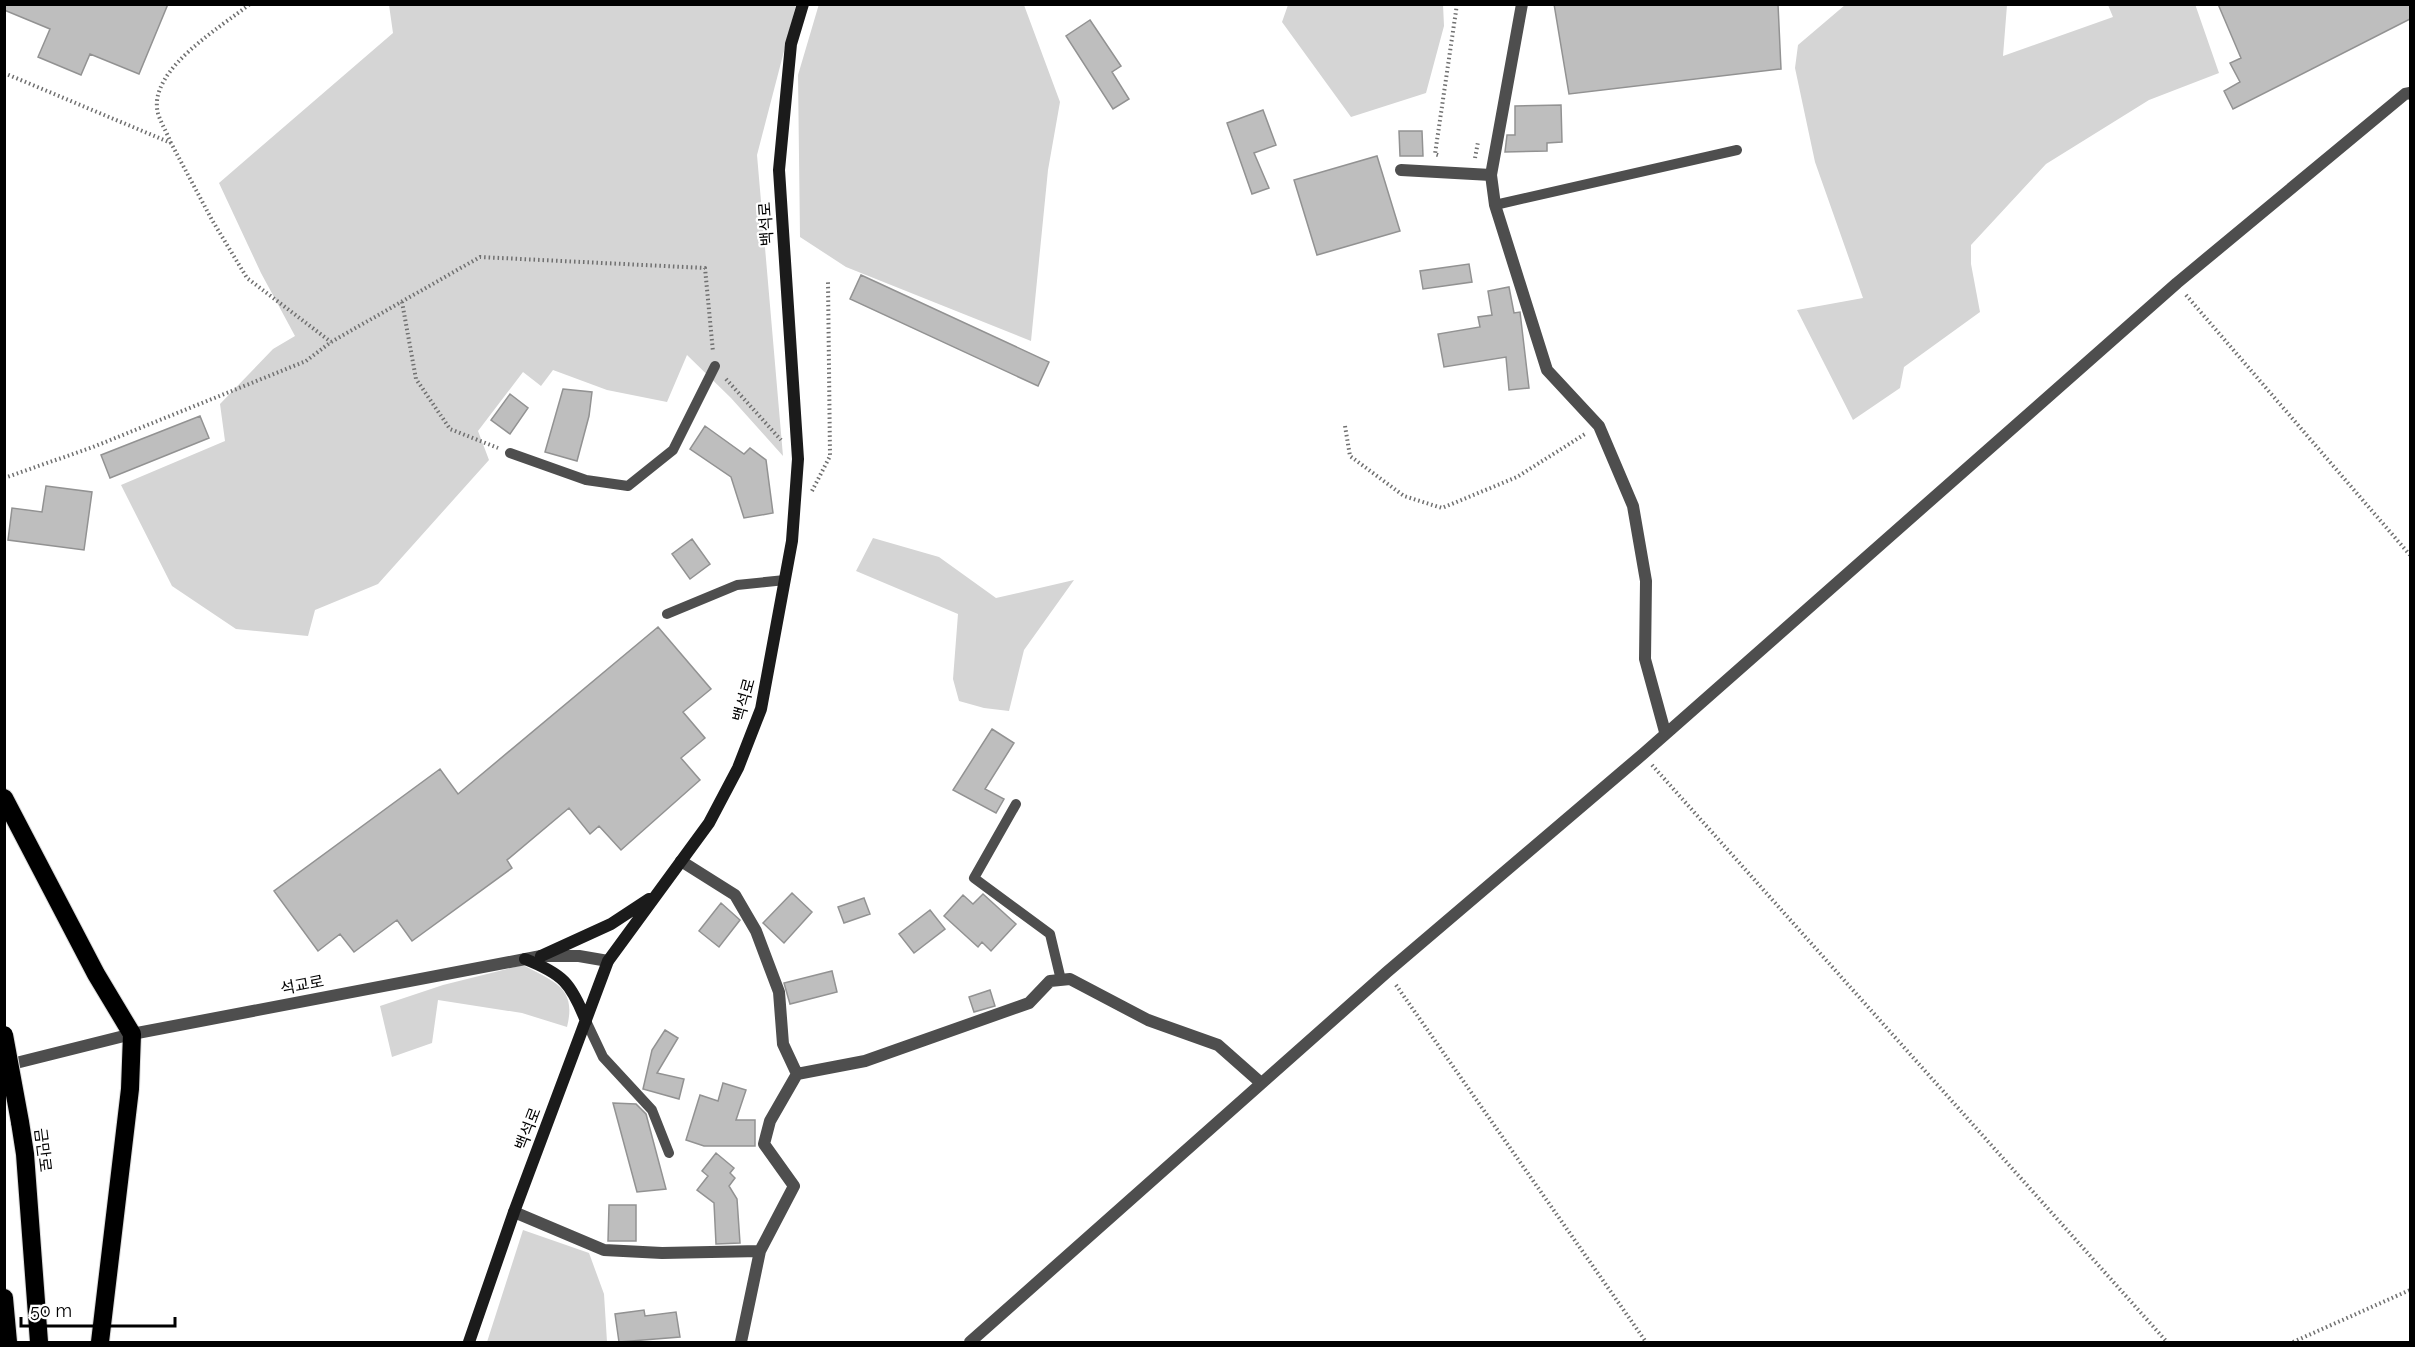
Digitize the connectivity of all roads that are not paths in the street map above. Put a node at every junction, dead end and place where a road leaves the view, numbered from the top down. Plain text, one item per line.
1 (803, 4) edge
2 (1522, 4) edge
3 (2410, 93) edge
4 (1737, 150) dead end
5 (1401, 170) dead end
6 (1491, 175) junction
7 (1495, 205) junction
8 (715, 366) road end
9 (510, 453) road end
10 (785, 580) junction
11 (667, 614) dead end
12 (1665, 732) junction
13 (4, 798) edge
14 (1016, 804) dead end
15 (681, 861) junction
16 (659, 891) junction
17 (542, 956) junction
18 (525, 959) junction
19 (608, 961) junction
20 (1061, 980) junction
21 (586, 1021) junction
22 (132, 1034) junction
23 (4, 1035) edge
24 (4, 1066) edge
25 (797, 1074) junction
26 (1261, 1083) junction
27 (669, 1153) dead end
28 (514, 1212) junction
29 (760, 1251) junction
30 (4, 1298) edge
31 (8, 1342) edge
32 (39, 1342) edge
33 (100, 1342) edge
34 (469, 1342) edge
35 (741, 1342) edge
36 (970, 1342) edge

1 - 10 street, 백석로
2 - 6 street
3 - 12 street
4 - 7 lane
5 - 6 street
6 - 7 street
7 - 12 street
8 - 9 lane
10 - 11 lane
10 - 15 street, 백석로
12 - 26 street
13 - 22 highway
14 - 20 lane
15 - 16 street, 백석로
15 - 25 street
16 - 17 street
16 - 19 street, 백석로
17 - 18 street, 석교로
17 - 19 street, 석교로
18 - 21 street
18 - 22 street, 석교로
19 - 21 street, 백석로
20 - 25 street
20 - 26 street
21 - 27 lane
21 - 28 street, 백석로
22 - 24 street, 석교로
22 - 33 highway
23 - 32 highway, 금만로, bridge
25 - 29 street
26 - 36 street
28 - 29 street
28 - 34 street, 백석로
29 - 35 street
30 - 31 highway

